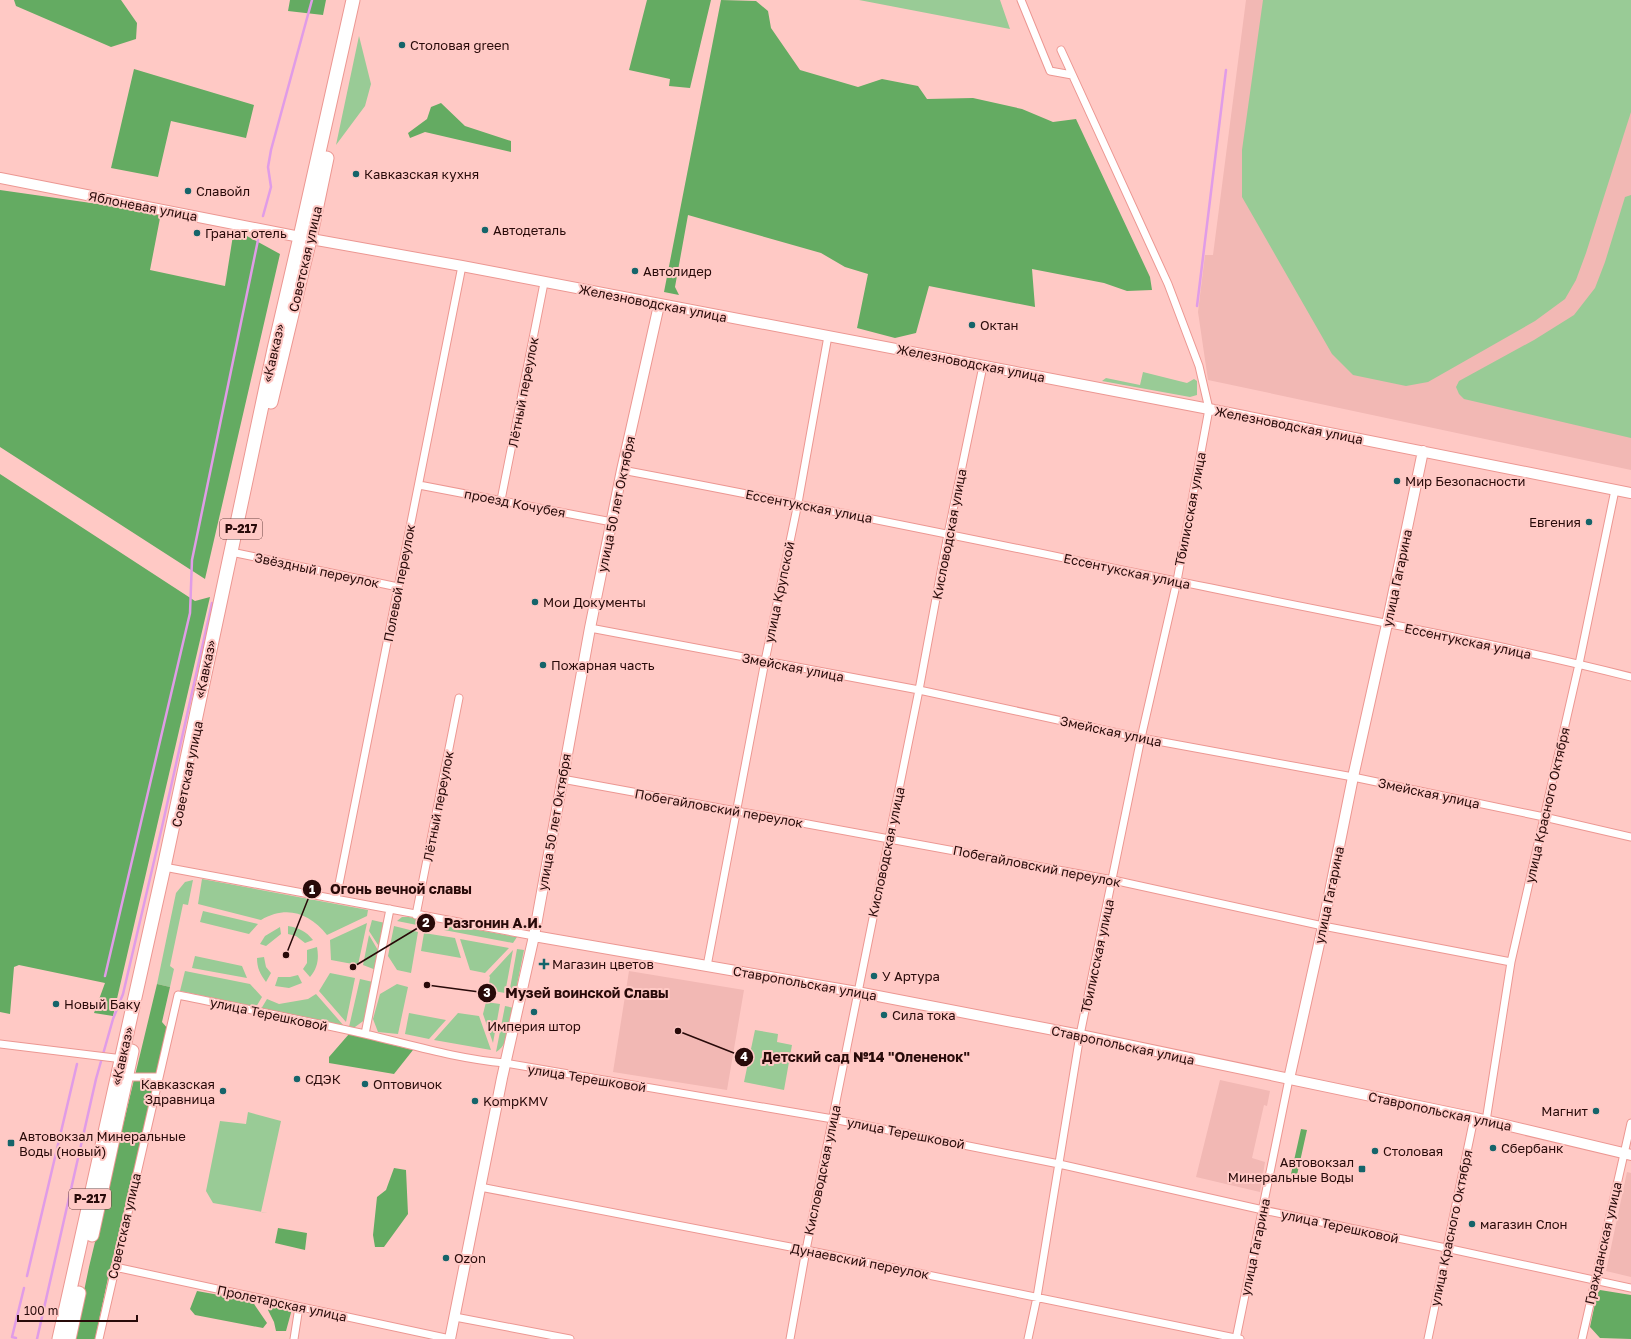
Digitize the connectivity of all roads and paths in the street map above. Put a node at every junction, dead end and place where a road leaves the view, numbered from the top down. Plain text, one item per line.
1 (353, 0) edge
2 (360, 0) edge
3 (1021, 0) edge
4 (1061, 50) dead end
5 (1072, 75) junction
6 (0, 178) edge
7 (305, 238) junction
8 (462, 266) junction
9 (544, 283) junction
10 (659, 305) junction
11 (828, 336) junction
12 (983, 366) junction
13 (1209, 409) junction
14 (1423, 451) junction
15 (622, 470) junction
16 (419, 485) junction
17 (1615, 490) junction
18 (1631, 493) edge
19 (501, 500) junction
20 (798, 503) junction
21 (612, 522) junction
22 (948, 534) junction
23 (236, 553) junction
24 (1177, 581) junction
25 (398, 587) junction
26 (1387, 624) junction
27 (590, 628) junction
28 (765, 661) junction
29 (1579, 664) junction
30 (1631, 677) edge
31 (919, 690) junction
32 (459, 698) dead end
33 (1141, 738) junction
34 (1353, 777) junction
35 (562, 779) junction
36 (736, 811) junction
37 (1544, 817) junction
38 (1631, 837) edge
39 (889, 838) junction
40 (166, 867) junction
41 (1113, 880) junction
42 (336, 899) junction
43 (390, 909) junction
44 (416, 914) junction
45 (1323, 926) junction
46 (534, 936) junction
47 (1511, 962) junction
48 (707, 966) junction
49 (857, 992) junction
50 (178, 996) joint
51 (365, 1034) junction
52 (1080, 1035) junction
53 (0, 1044) edge
54 (126, 1059) junction
55 (505, 1064) junction
56 (133, 1077) dead end
57 (159, 1077) junction
58 (1289, 1079) junction
59 (1474, 1118) junction
60 (833, 1119) junction
61 (1486, 1121) junction
62 (1631, 1123) edge
63 (1627, 1154) edge
64 (1059, 1164) junction
65 (480, 1187) junction
66 (1263, 1210) junction
67 (1446, 1248) junction
68 (806, 1250) junction
69 (115, 1267) junction
70 (1594, 1280) junction
71 (1631, 1288) edge
72 (1036, 1297) junction
73 (299, 1307) junction
74 (455, 1317) junction
75 (59, 1339) edge
76 (69, 1339) edge
77 (99, 1339) edge
78 (294, 1339) edge
79 (450, 1339) edge
80 (570, 1339) edge
81 (790, 1339) edge
82 (1028, 1339) edge
83 (1237, 1339) edge
84 (1428, 1339) edge
85 (1582, 1339) edge

1 - 7 highway, «Кавказ» / Р-217
2 - 7 highway, Советская улица / Р-217
3 - 5 street
4 - 5 street
5 - 13 street
6 - 7 main road, Яблоневая улица
7 - 8 main road, Железноводская улица
7 - 23 highway, Советская улица / Р-217
7 - 40 highway, «Кавказ» / Р-217
8 - 9 main road, Железноводская улица
8 - 16 street, Полевой переулок
9 - 10 main road, Железноводская улица
9 - 19 street, Лётный переулок
10 - 11 main road, Железноводская улица
10 - 15 main road, улица 50 лет Октября
11 - 12 main road, Железноводская улица
11 - 20 street, улица Крупской
12 - 13 main road, Железноводская улица
12 - 22 street, Кисловодская улица
13 - 14 main road, Железноводская улица
13 - 24 street, Тбилисская улица
14 - 17 main road, Железноводская улица
14 - 26 main road, улица Гагарина
15 - 20 street, Ессентукская улица
15 - 21 main road, улица 50 лет Октября
16 - 19 street, проезд Кочубея
16 - 25 street, Полевой переулок
17 - 18 main road, Железноводская улица
17 - 29 street, улица Красного Октября
19 - 21 street, проезд Кочубея
20 - 22 street, Ессентукская улица
20 - 28 street, улица Крупской
21 - 27 main road, улица 50 лет Октября
22 - 24 street, Ессентукская улица
22 - 31 street, Кисловодская улица
23 - 25 street, Звёздный переулок
23 - 40 highway, Советская улица / Р-217
24 - 26 street, Ессентукская улица
24 - 33 street, Тбилисская улица
25 - 42 street, Полевой переулок
26 - 29 street, Ессентукская улица
26 - 34 main road, улица Гагарина
27 - 28 street, Змейская улица
27 - 35 main road, улица 50 лет Октября
28 - 31 street, Змейская улица
28 - 36 street, улица Крупской
29 - 30 street, Ессентукская улица
29 - 37 street, улица Красного Октября
31 - 33 street, Змейская улица
31 - 39 street, Кисловодская улица
32 - 44 street, Лётный переулок
33 - 34 street, Змейская улица
33 - 41 street, Тбилисская улица
34 - 37 street, Змейская улица
34 - 45 main road, улица Гагарина
35 - 36 street, Побегайловский переулок
35 - 46 main road, улица 50 лет Октября
36 - 39 street, Побегайловский переулок
36 - 48 street, улица Крупской
37 - 38 street, Змейская улица
37 - 47 street, улица Красного Октября
39 - 41 street, Побегайловский переулок
39 - 49 street, Кисловодская улица
40 - 42 street, Ставропольская улица
40 - 54 highway, Советская улица / Р-217
41 - 45 street, Побегайловский переулок
41 - 52 street, Тбилисская улица
42 - 43 street, Ставропольская улица
43 - 44 street, Ставропольская улица
43 - 51 street
44 - 46 street, Ставропольская улица
45 - 47 street, Побегайловский переулок
45 - 58 main road, улица Гагарина
46 - 48 main road, Ставропольская улица
46 - 55 main road, улица 50 лет Октября
47 - 61 street, улица Красного Октября
48 - 49 main road, Ставропольская улица
49 - 52 main road, Ставропольская улица
49 - 60 street, Кисловодская улица
50 - 51 street, улица Терешковой
50 - 57 street, Советская улица
51 - 55 street, улица Терешковой
52 - 58 main road, Ставропольская улица
52 - 64 street, Тбилисская улица
53 - 54 street
54 - 75 highway, «Кавказ» / Р-217
54 - 76 highway, Советская улица / Р-217
55 - 60 street, улица Терешковой
55 - 65 main road, улица 50 лет Октября
56 - 57 street
57 - 69 street, Советская улица
58 - 59 main road, Ставропольская улица
58 - 66 street, улица Гагарина
59 - 61 main road, Ставропольская улица
59 - 67 street, улица Красного Октября
60 - 64 street, улица Терешковой
60 - 68 street, Кисловодская улица
61 - 63 main road, Ставропольская улица
62 - 63 street, Гражданская улица
63 - 70 street, Гражданская улица
64 - 66 street, улица Терешковой
64 - 72 street, Тбилисская улица
65 - 68 street, Дунаевский переулок
65 - 74 main road, улица 50 лет Октября
66 - 67 street, улица Терешковой
66 - 83 street, улица Гагарина
67 - 70 street, улица Терешковой
67 - 84 street, улица Красного Октября
68 - 72 street, Дунаевский переулок
68 - 81 street, Кисловодская улица
69 - 73 street, Пролетарская улица
69 - 77 street, Советская улица
70 - 71 street, улица Терешковой
70 - 85 street, Гражданская улица
72 - 82 street, Тбилисская улица
72 - 83 street, Дунаевский переулок
73 - 78 street
73 - 79 street, Пролетарская улица
74 - 79 main road, улица 50 лет Октября
74 - 80 street

